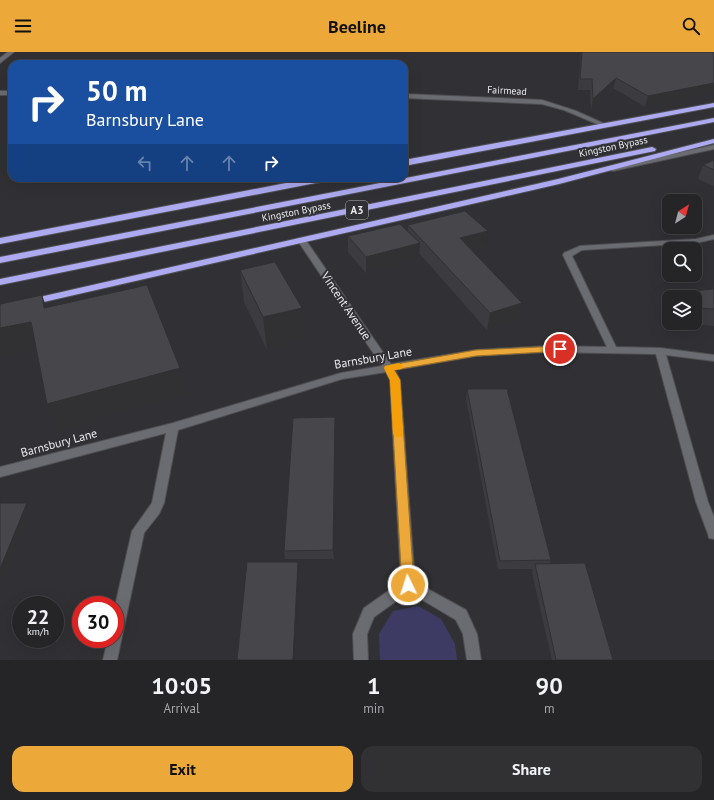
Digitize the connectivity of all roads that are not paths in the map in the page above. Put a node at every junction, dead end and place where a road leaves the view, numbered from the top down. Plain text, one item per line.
1 (11, 52) edge
2 (0, 61) edge
3 (408, 96) edge
4 (714, 105) edge
5 (714, 120) edge
6 (604, 125) junction
7 (714, 136) edge
8 (714, 141) edge
9 (714, 146) edge
10 (408, 162) edge
11 (408, 180) edge
12 (559, 181) junction
13 (305, 182) edge
14 (398, 182) edge
15 (714, 237) edge
16 (0, 241) edge
17 (302, 241) junction
18 (0, 260) edge
19 (0, 282) edge
20 (0, 309) edge
21 (613, 350) junction
22 (660, 351) junction
23 (714, 358) edge
24 (389, 368) junction
25 (172, 427) junction
26 (0, 472) edge
27 (714, 534) edge
28 (408, 585) junction
29 (124, 596) edge
30 (113, 648) edge
31 (110, 660) edge
32 (361, 660) edge
33 (474, 660) edge

1 - 2 street
3 - 6 street, Fairmead
4 - 6 highway
5 - 11 highway, Kingston Bypass / A3
6 - 10 highway
7 - 19 highway, Kingston Bypass / A3
8 - 12 highway
9 - 12 street
12 - 17 highway
13 - 16 highway
14 - 18 highway, Kingston Bypass / A3
15 - 21 street
17 - 20 highway
17 - 24 street, Vincent Avenue
21 - 22 street, Barnsbury Lane
21 - 24 street, Barnsbury Lane
22 - 23 street, Barnsbury Lane
22 - 27 street
24 - 25 street, Barnsbury Lane
24 - 28 street, Vincent Avenue
25 - 26 street, Barnsbury Lane
25 - 29 street
28 - 32 street
28 - 33 street
30 - 31 street

